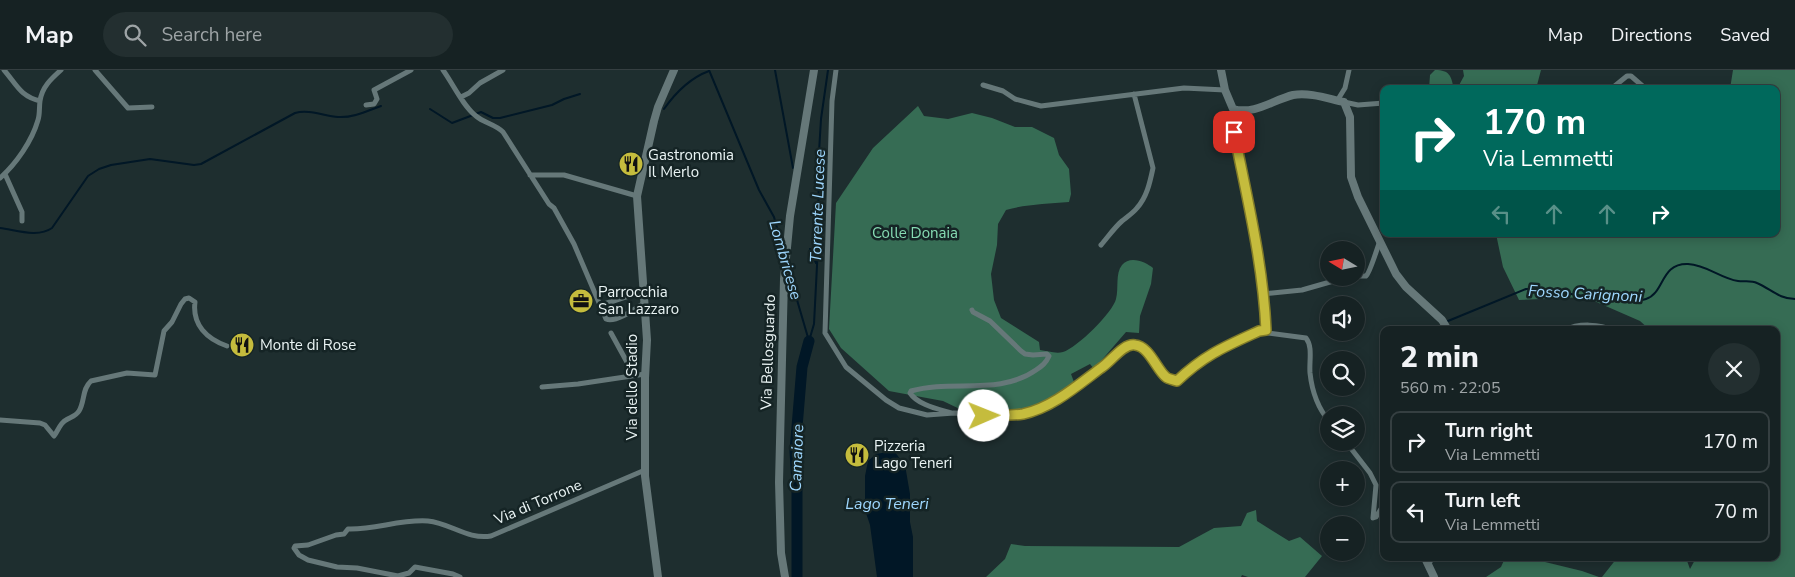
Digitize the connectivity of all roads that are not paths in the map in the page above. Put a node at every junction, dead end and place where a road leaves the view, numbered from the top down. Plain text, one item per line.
1 (4, 70) edge
2 (61, 70) edge
3 (95, 70) edge
4 (412, 70) edge
5 (443, 70) edge
6 (503, 70) edge
7 (674, 70) edge
8 (814, 70) edge
9 (836, 70) edge
10 (1222, 70) edge
11 (1349, 70) edge
12 (983, 85) dead end
13 (1616, 85) edge
14 (1641, 85) edge
15 (1225, 90) junction
16 (1134, 94) junction
17 (461, 97) junction
18 (40, 101) junction
19 (1340, 102) junction
20 (1380, 103) edge
21 (366, 105) dead end
22 (152, 107) dead end
23 (1233, 109) junction
24 (5, 174) junction
25 (530, 175) junction
26 (0, 178) edge
27 (637, 196) junction
28 (22, 221) dead end
29 (1380, 241) junction
30 (1100, 245) dead end
31 (1365, 276) edge
32 (1320, 285) edge
33 (644, 291) junction
34 (1263, 294) junction
35 (644, 302) junction
36 (601, 305) junction
37 (972, 310) dead end
38 (1446, 326) edge
39 (1572, 326) edge
40 (1603, 326) edge
41 (1266, 330) junction
42 (611, 333) dead end
43 (227, 346) dead end
44 (645, 374) junction
45 (634, 375) junction
46 (542, 387) dead end
47 (1320, 408) edge
48 (954, 413) junction
49 (0, 420) edge
50 (1353, 451) edge
51 (645, 470) junction
52 (1380, 511) edge
53 (1429, 561) edge
54 (460, 577) edge
55 (658, 577) edge
56 (785, 577) edge
57 (1434, 577) edge

1 - 18 street
2 - 18 street
3 - 22 street
4 - 21 street
5 - 17 street
6 - 17 street
7 - 27 street, Via dello Stadio
8 - 56 street, Via Bellosguardo
9 - 48 street
10 - 15 street
11 - 19 street
12 - 16 street
13 - 14 street
15 - 16 street
15 - 23 street
16 - 30 street
17 - 25 street
18 - 24 street
19 - 20 street
19 - 23 street
19 - 29 street
23 - 34 street
24 - 26 street
24 - 28 street
25 - 27 street
25 - 36 street
27 - 33 street, Via dello Stadio
29 - 31 street
29 - 38 street
32 - 34 street
33 - 35 street, Via dello Stadio
33 - 36 street
34 - 41 street
35 - 36 street
35 - 44 street, Via dello Stadio
37 - 48 street
39 - 40 street
41 - 47 street
41 - 48 street
42 - 45 street
43 - 49 street
44 - 45 street
44 - 51 street, Via dello Stadio
45 - 46 street
50 - 52 street
51 - 54 street, Via di Torrone
51 - 55 street, Via dello Stadio
53 - 57 street

